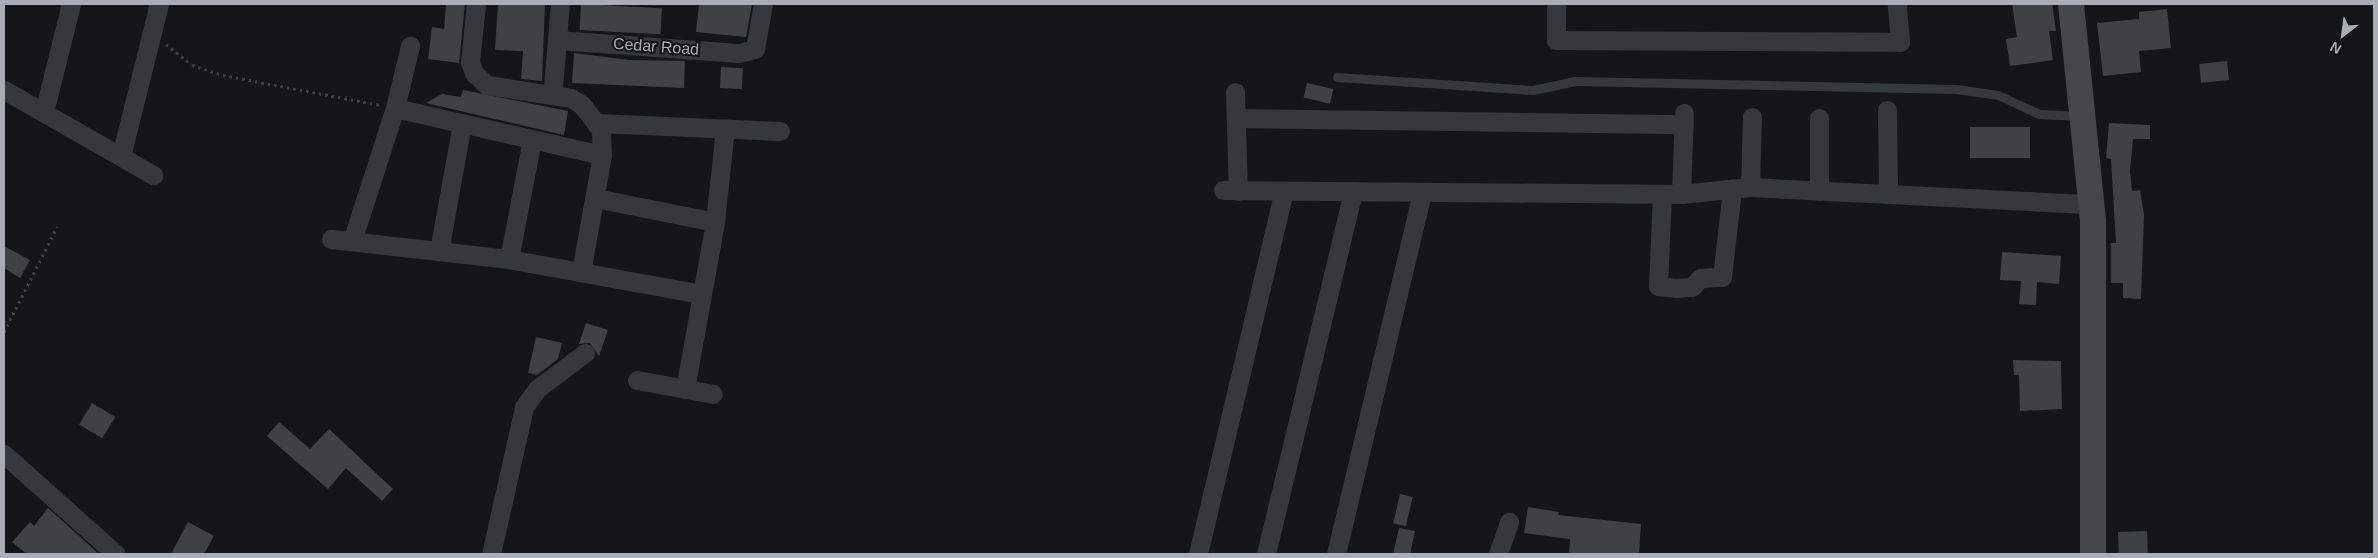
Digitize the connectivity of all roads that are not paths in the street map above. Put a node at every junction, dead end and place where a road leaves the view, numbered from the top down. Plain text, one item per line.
1 (159, 4) edge
2 (476, 4) edge
3 (560, 4) edge
4 (763, 4) edge
5 (1556, 4) edge
6 (1897, 4) edge
7 (2071, 4) edge
8 (68, 5) edge
9 (557, 40) junction
10 (410, 46) dead end
11 (1337, 77) dead end
12 (553, 87) dead end
13 (1235, 92) dead end
14 (6, 96) edge
15 (395, 108) junction
16 (1887, 110) dead end
17 (44, 112) junction
18 (2082, 116) junction
19 (1752, 117) dead end
20 (1236, 118) junction
21 (1820, 118) dead end
22 (596, 123) junction
23 (462, 124) junction
24 (725, 129) junction
25 (780, 131) dead end
26 (532, 140) junction
27 (602, 155) junction
28 (121, 156) junction
29 (153, 174) dead end
30 (1741, 188) junction
31 (1284, 191) junction
32 (1819, 191) junction
33 (1353, 192) junction
34 (1422, 192) junction
35 (1662, 194) junction
36 (1681, 194) junction
37 (1888, 194) junction
38 (594, 198) junction
39 (2091, 204) junction
40 (715, 222) junction
41 (331, 239) dead end
42 (352, 241) junction
43 (439, 251) junction
44 (509, 259) junction
45 (581, 272) junction
46 (702, 294) junction
47 (585, 353) dead end
48 (637, 380) dead end
49 (685, 389) junction
50 (713, 394) dead end
51 (4, 454) edge
52 (1509, 522) dead end
53 (116, 554) edge
54 (491, 554) edge
55 (1198, 554) edge
56 (1266, 554) edge
57 (1336, 554) edge
58 (1498, 554) edge
59 (2093, 554) edge

1 - 28 street
2 - 22 street
3 - 9 street
4 - 9 street, Cedar Road
5 - 6 street
7 - 18 street
8 - 17 street
9 - 12 street
10 - 15 street
11 - 18 lane
13 - 20 street
14 - 17 street
15 - 23 street
15 - 42 street
16 - 37 street
17 - 28 street
18 - 39 street
19 - 30 street
20 - 31 street
20 - 36 street
21 - 32 street
22 - 24 street
22 - 27 street
23 - 26 street
23 - 43 street
24 - 25 street
24 - 40 street
26 - 27 street
26 - 44 street
27 - 38 street
28 - 29 street
30 - 32 street
30 - 35 street
30 - 36 street
31 - 33 street
31 - 55 street
32 - 37 street
33 - 34 street
33 - 56 street
34 - 35 street
34 - 57 street
35 - 36 street
37 - 39 street
38 - 40 street
38 - 45 street
39 - 59 street
40 - 46 street
41 - 42 street
42 - 43 street
43 - 44 street
44 - 45 street
45 - 46 street
46 - 49 street
47 - 54 street
48 - 49 street
49 - 50 street
51 - 53 street
52 - 58 street

